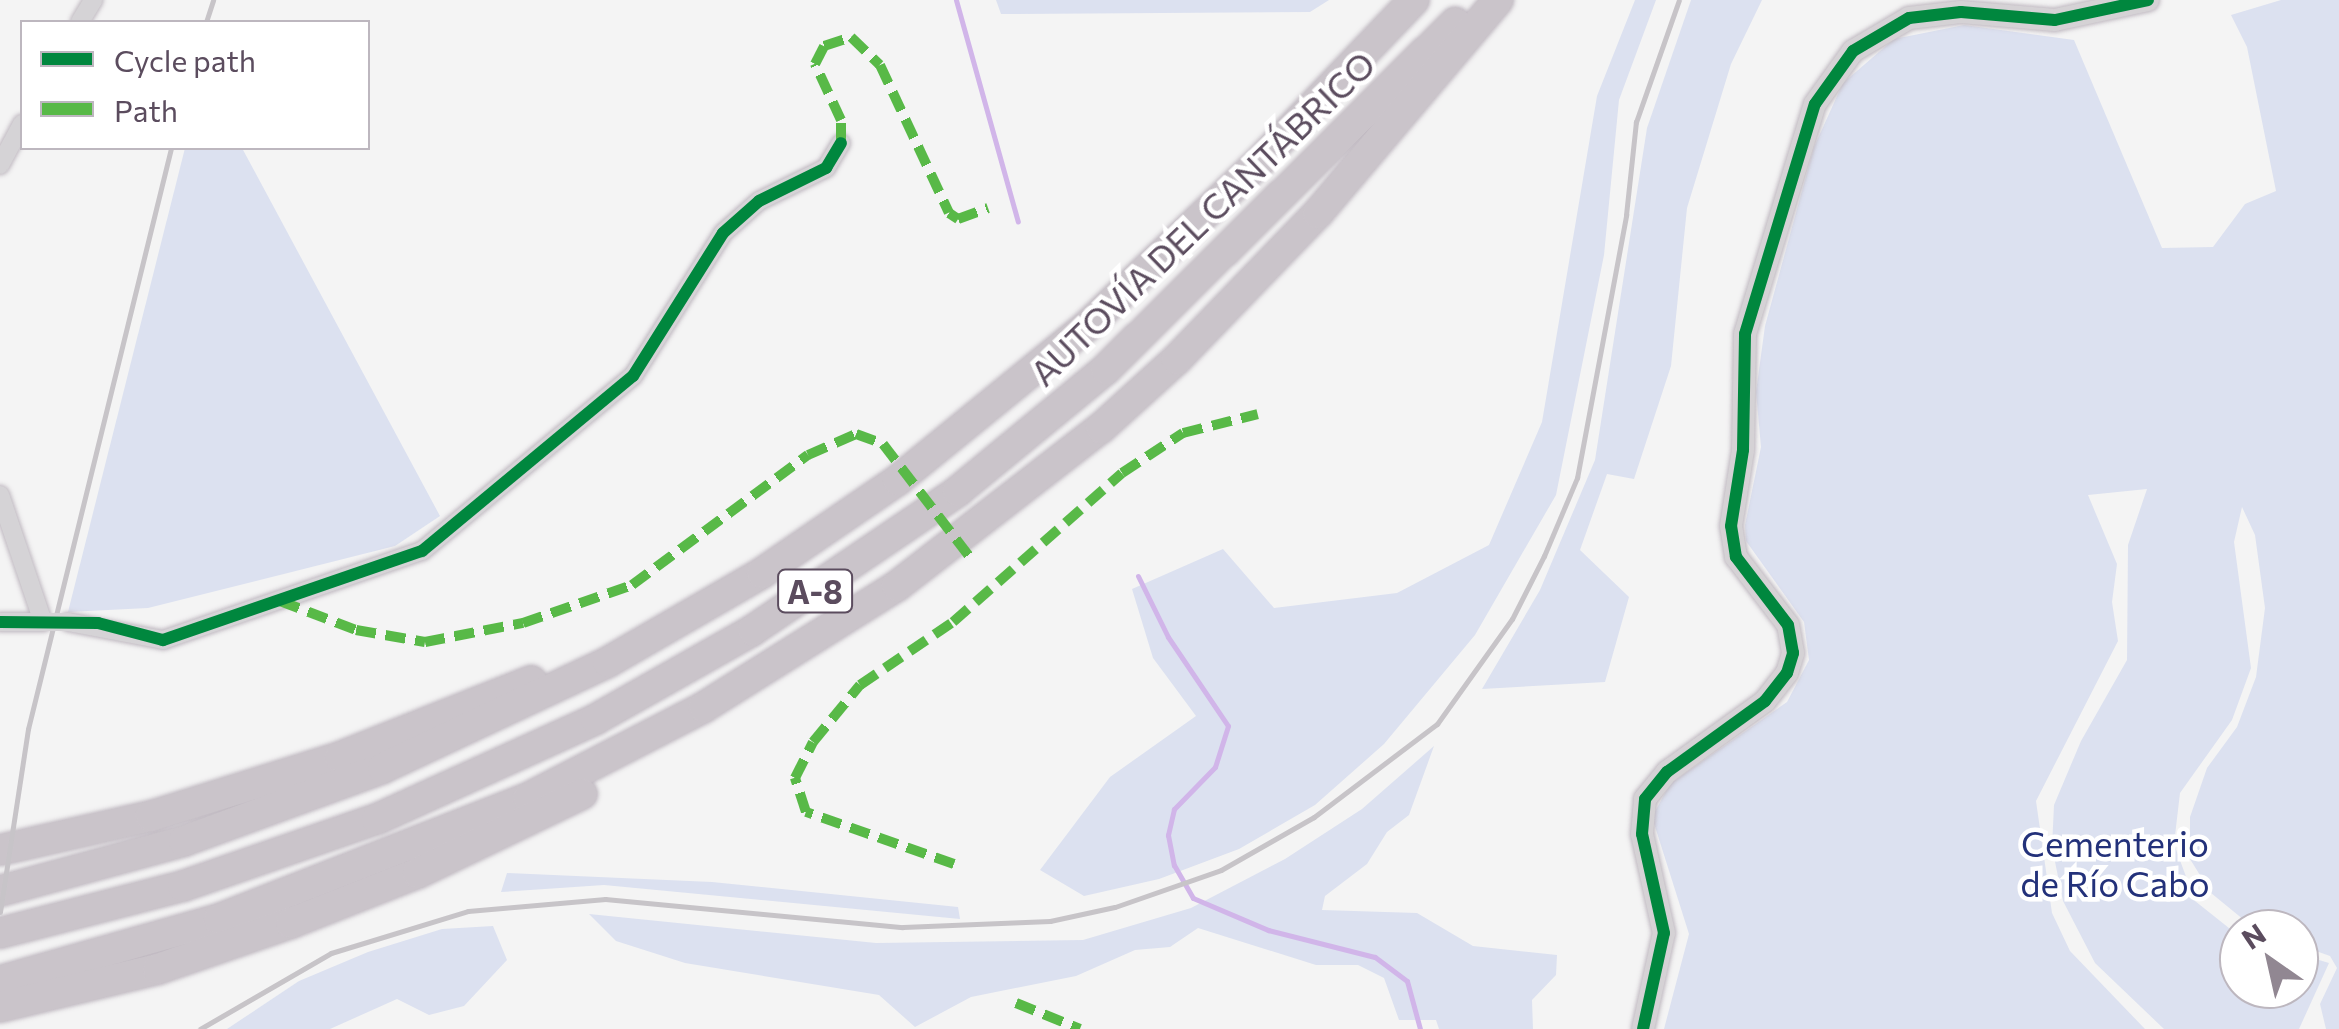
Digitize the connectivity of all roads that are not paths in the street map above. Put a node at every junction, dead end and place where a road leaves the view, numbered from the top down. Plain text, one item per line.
1 (1414, 0) edge
2 (1477, 0) edge
3 (1498, 0) edge
4 (2148, 0) edge
5 (20, 128) edge
6 (841, 143) dead end
7 (0, 165) edge
8 (993, 406) junction
9 (1101, 428) junction
10 (0, 495) edge
11 (0, 622) edge
12 (42, 622) junction
13 (0, 850) edge
14 (0, 891) edge
15 (0, 932) edge
16 (0, 981) edge
17 (0, 1007) edge
18 (1643, 1029) edge

1 - 8 highway, AUTOVÍA DEL CANTÁBRICO / A-8
2 - 15 highway, AUTOVÍA DEL CANTÁBRICO / A-8
3 - 9 highway
4 - 18 street
5 - 7 street
6 - 12 street, bridge
8 - 13 highway
8 - 14 highway, AUTOVÍA DEL CANTÁBRICO / A-8
9 - 16 highway
9 - 17 highway
10 - 12 street
11 - 12 street

